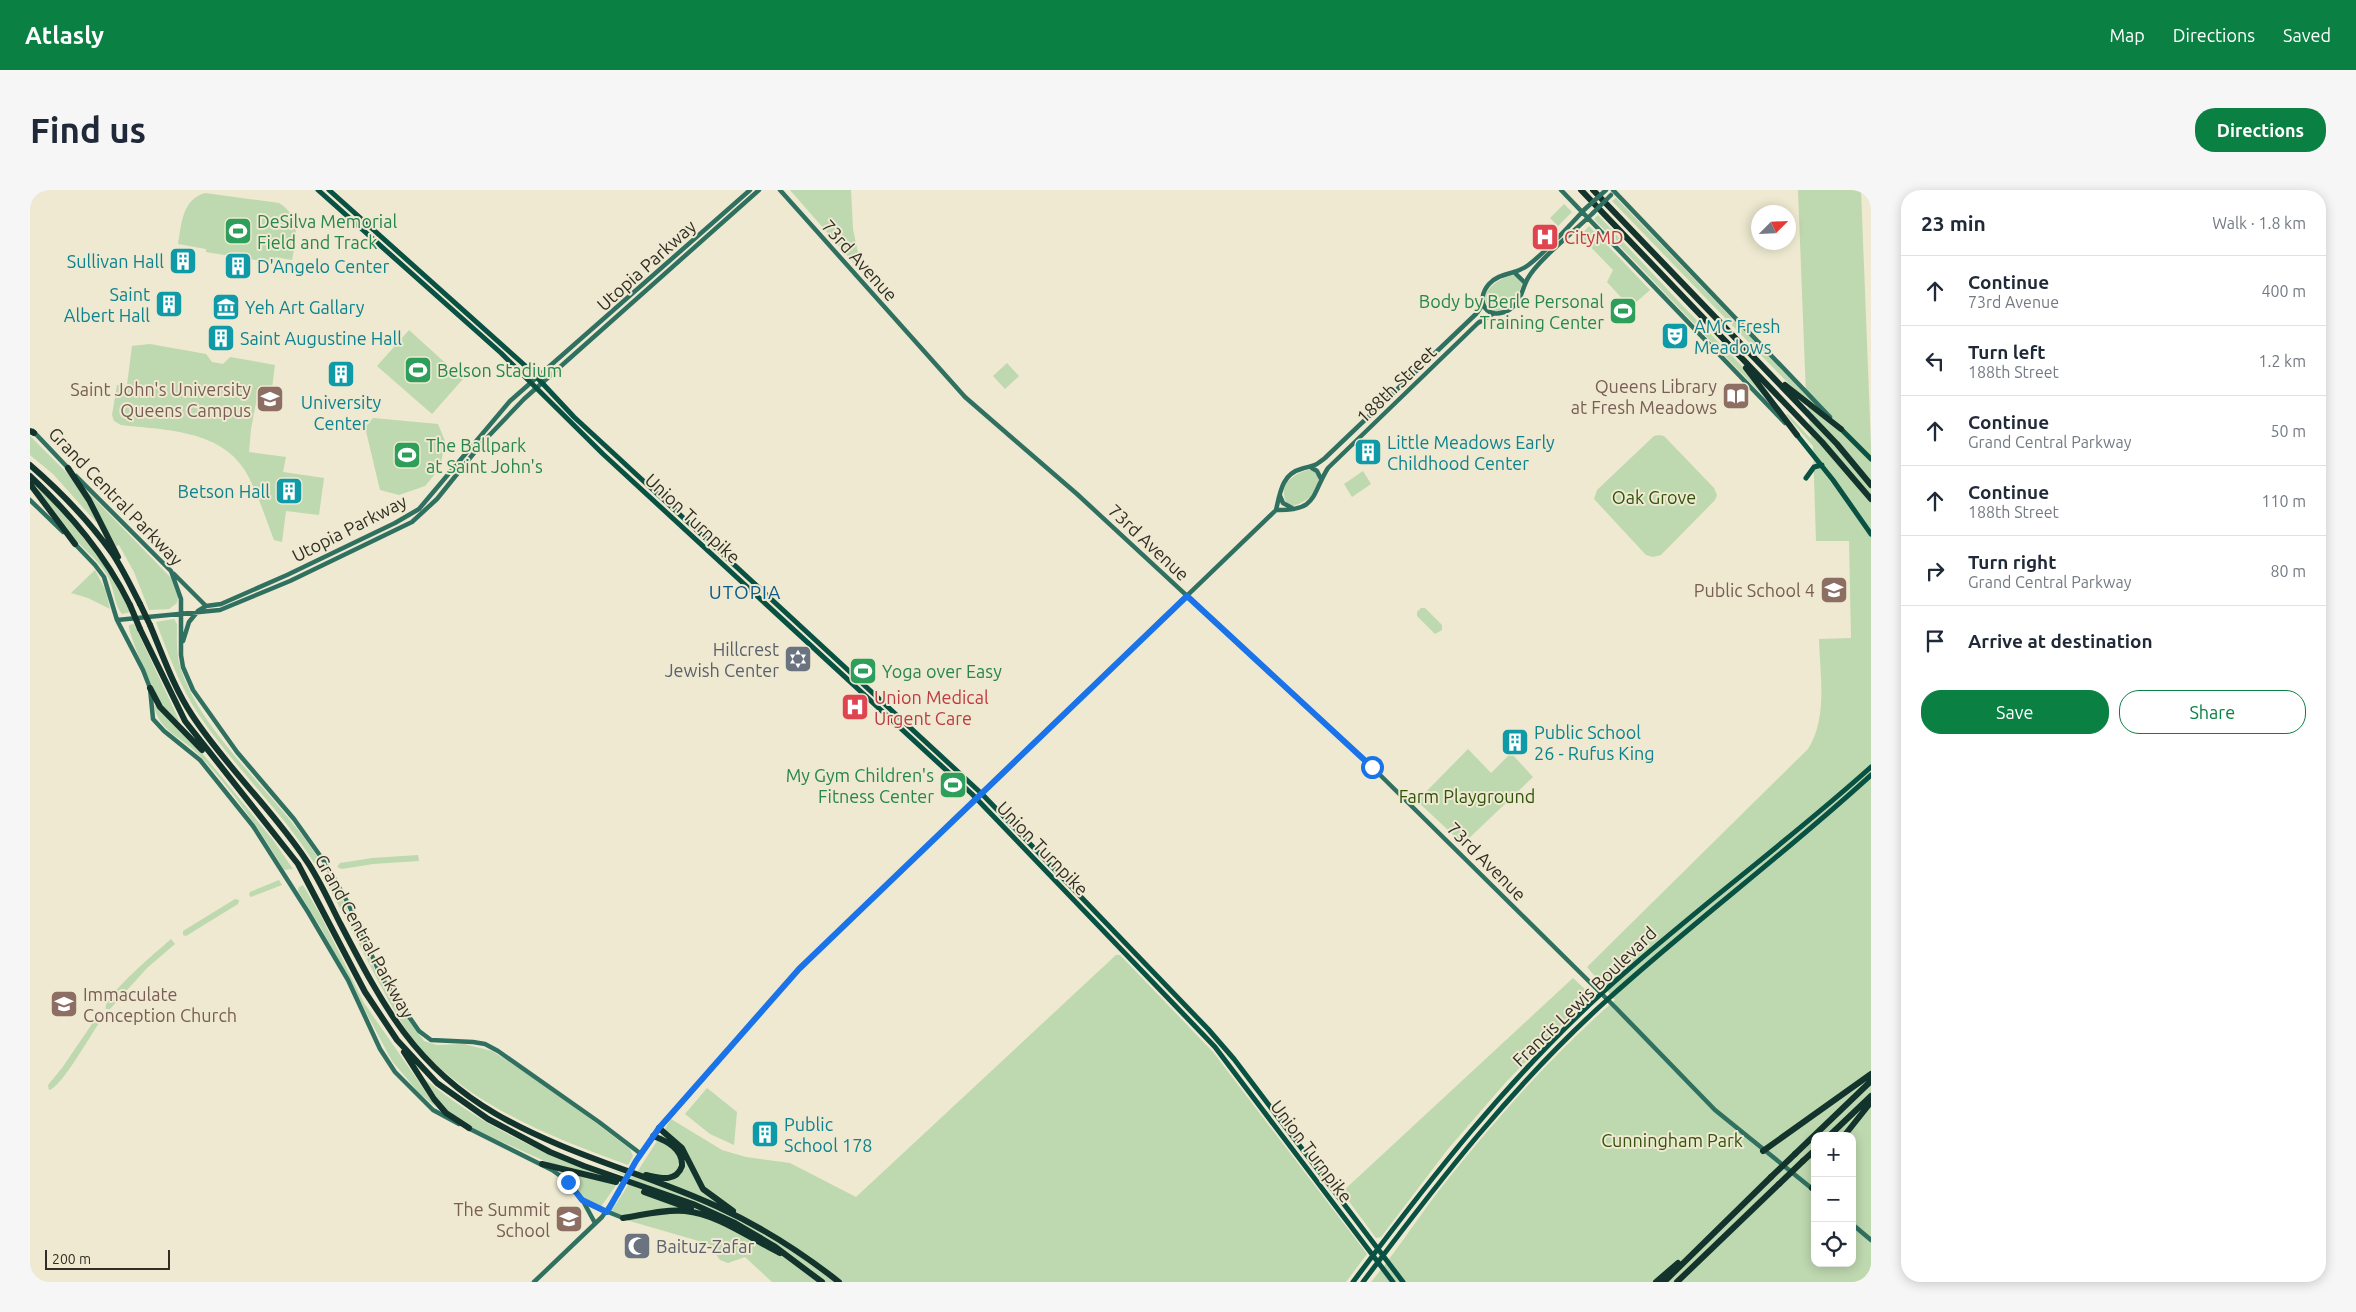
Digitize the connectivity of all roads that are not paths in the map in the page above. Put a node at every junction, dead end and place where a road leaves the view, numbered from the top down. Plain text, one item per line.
1 (318, 190) edge
2 (329, 190) edge
3 (750, 190) edge
4 (759, 190) edge
5 (780, 190) edge
6 (1561, 190) edge
7 (1581, 190) edge
8 (1593, 190) edge
9 (1606, 190) edge
10 (1612, 192) edge
11 (1584, 210) junction
12 (1588, 218) junction
13 (1514, 272) junction
14 (1525, 284) junction
15 (1483, 304) junction
16 (1494, 313) junction
17 (1700, 314) junction
18 (1731, 334) junction
19 (538, 378) junction
20 (530, 384) junction
21 (542, 384) junction
22 (536, 389) junction
23 (1841, 429) junction
24 (31, 431) edge
25 (1796, 435) junction
26 (1871, 460) edge
27 (30, 465) edge
28 (1822, 465) junction
29 (68, 468) junction
30 (1312, 468) junction
31 (30, 476) edge
32 (1806, 478) dead end
33 (1321, 479) junction
34 (30, 484) edge
35 (1871, 485) edge
36 (1279, 495) junction
37 (1871, 499) edge
38 (30, 500) edge
39 (1292, 508) junction
40 (1276, 510) junction
41 (1871, 534) edge
42 (75, 544) junction
43 (171, 571) junction
44 (126, 577) junction
45 (1187, 596) junction
46 (206, 606) junction
47 (198, 611) junction
48 (181, 613) junction
49 (117, 620) junction
50 (181, 655) junction
51 (150, 688) junction
52 (1871, 767) edge
53 (1871, 775) edge
54 (982, 794) junction
55 (977, 799) junction
56 (253, 806) junction
57 (1601, 994) junction
58 (1606, 1000) junction
59 (397, 1040) junction
60 (1871, 1074) edge
61 (1871, 1082) edge
62 (1871, 1096) edge
63 (1871, 1102) edge
64 (469, 1128) junction
65 (659, 1128) junction
66 (1833, 1132) edge
67 (1847, 1132) edge
68 (653, 1136) junction
69 (1763, 1150) junction
70 (641, 1154) junction
71 (1811, 1154) edge
72 (542, 1164) junction
73 (622, 1170) junction
74 (1811, 1186) edge
75 (582, 1200) junction
76 (607, 1212) junction
77 (706, 1217) junction
78 (624, 1218) joint
79 (742, 1218) junction
80 (595, 1223) junction
81 (1722, 1224) junction
82 (1856, 1227) edge
83 (1871, 1240) edge
84 (1379, 1248) junction
85 (1374, 1255) junction
86 (1384, 1255) junction
87 (1378, 1261) junction
88 (799, 1263) junction
89 (534, 1282) edge
90 (822, 1282) edge
91 (839, 1282) edge
92 (1353, 1282) edge
93 (1363, 1282) edge
94 (1393, 1282) edge
95 (1403, 1282) edge
96 (1656, 1282) edge
97 (1664, 1282) edge
98 (1677, 1282) edge

1 - 20 main road, Union Turnpike
2 - 19 main road, Union Turnpike
3 - 19 main road, Utopia Parkway
4 - 21 main road, Utopia Parkway
5 - 45 main road, 73rd Avenue
6 - 11 main road
7 - 17 highway
8 - 18 highway
9 - 11 main road, bridge
10 - 12 main road, bridge
10 - 23 main road
11 - 12 main road
11 - 13 main road
12 - 14 main road
12 - 25 main road
13 - 14 main road
13 - 15 main road
14 - 16 main road
15 - 16 main road
15 - 30 main road, 188th Street
16 - 33 main road, 188th Street
17 - 25 highway
17 - 37 highway
18 - 23 highway
18 - 35 highway
19 - 20 main road, Utopia Parkway
19 - 21 main road, Union Turnpike
20 - 22 main road, Union Turnpike
20 - 46 main road, Utopia Parkway
21 - 22 main road, Utopia Parkway
21 - 54 main road, Union Turnpike
22 - 47 main road, Utopia Parkway
22 - 55 main road, Union Turnpike
23 - 26 main road
24 - 29 main road, Grand Central Parkway
25 - 28 main road
27 - 44 highway, Grand Central Parkway
28 - 32 main road
28 - 41 main road
29 - 43 main road, Grand Central Parkway
29 - 44 highway
30 - 33 main road
30 - 36 main road, 188th Street
31 - 56 highway, Grand Central Parkway, bridge
33 - 39 main road, 188th Street
34 - 42 highway
36 - 39 main road
36 - 40 main road, 188th Street
38 - 42 main road, Grand Central Parkway
39 - 40 main road, 188th Street
40 - 45 main road
42 - 49 main road, Grand Central Parkway
43 - 46 main road
43 - 48 main road, Grand Central Parkway
44 - 73 highway, Grand Central Parkway, bridge
45 - 54 main road
45 - 57 main road, 73rd Avenue
46 - 47 main road, Utopia Parkway
47 - 48 main road, Utopia Parkway
47 - 50 main road
48 - 49 main road, Utopia Parkway
48 - 50 main road, Grand Central Parkway
49 - 51 main road, Grand Central Parkway
50 - 70 main road, Grand Central Parkway
51 - 56 highway
51 - 64 main road, Grand Central Parkway
52 - 57 main road, Francis Lewis Boulevard
53 - 58 main road, Francis Lewis Boulevard
54 - 55 main road
54 - 84 main road, Union Turnpike
55 - 65 main road
55 - 85 main road, Union Turnpike
56 - 59 highway, Grand Central Parkway
57 - 58 main road, 73rd Avenue
57 - 84 main road, Francis Lewis Boulevard
58 - 69 main road, 73rd Avenue
58 - 86 main road, Francis Lewis Boulevard
59 - 64 highway
59 - 88 highway, Grand Central Parkway
60 - 69 highway
61 - 81 highway, bridge
62 - 66 highway
63 - 67 highway
64 - 72 main road, Grand Central Parkway
65 - 68 main road
65 - 79 highway
68 - 70 main road
68 - 73 highway
69 - 74 main road, 73rd Avenue
70 - 76 main road, bridge
71 - 98 highway, bridge
72 - 75 main road, Grand Central Parkway
72 - 77 highway
73 - 79 highway, Grand Central Parkway
75 - 76 main road, Grand Central Parkway
75 - 80 main road
76 - 78 main road, Grand Central Parkway
76 - 80 main road
77 - 78 highway
77 - 88 highway
79 - 91 highway, Grand Central Parkway
80 - 89 main road
81 - 96 highway
81 - 97 highway
82 - 83 main road
84 - 85 main road, Francis Lewis Boulevard
84 - 86 main road, Union Turnpike
85 - 87 main road, Union Turnpike
85 - 92 main road, Francis Lewis Boulevard
86 - 87 main road, Francis Lewis Boulevard
86 - 95 main road, Union Turnpike
87 - 93 main road, Francis Lewis Boulevard
87 - 94 main road, Union Turnpike
88 - 90 highway, Grand Central Parkway

